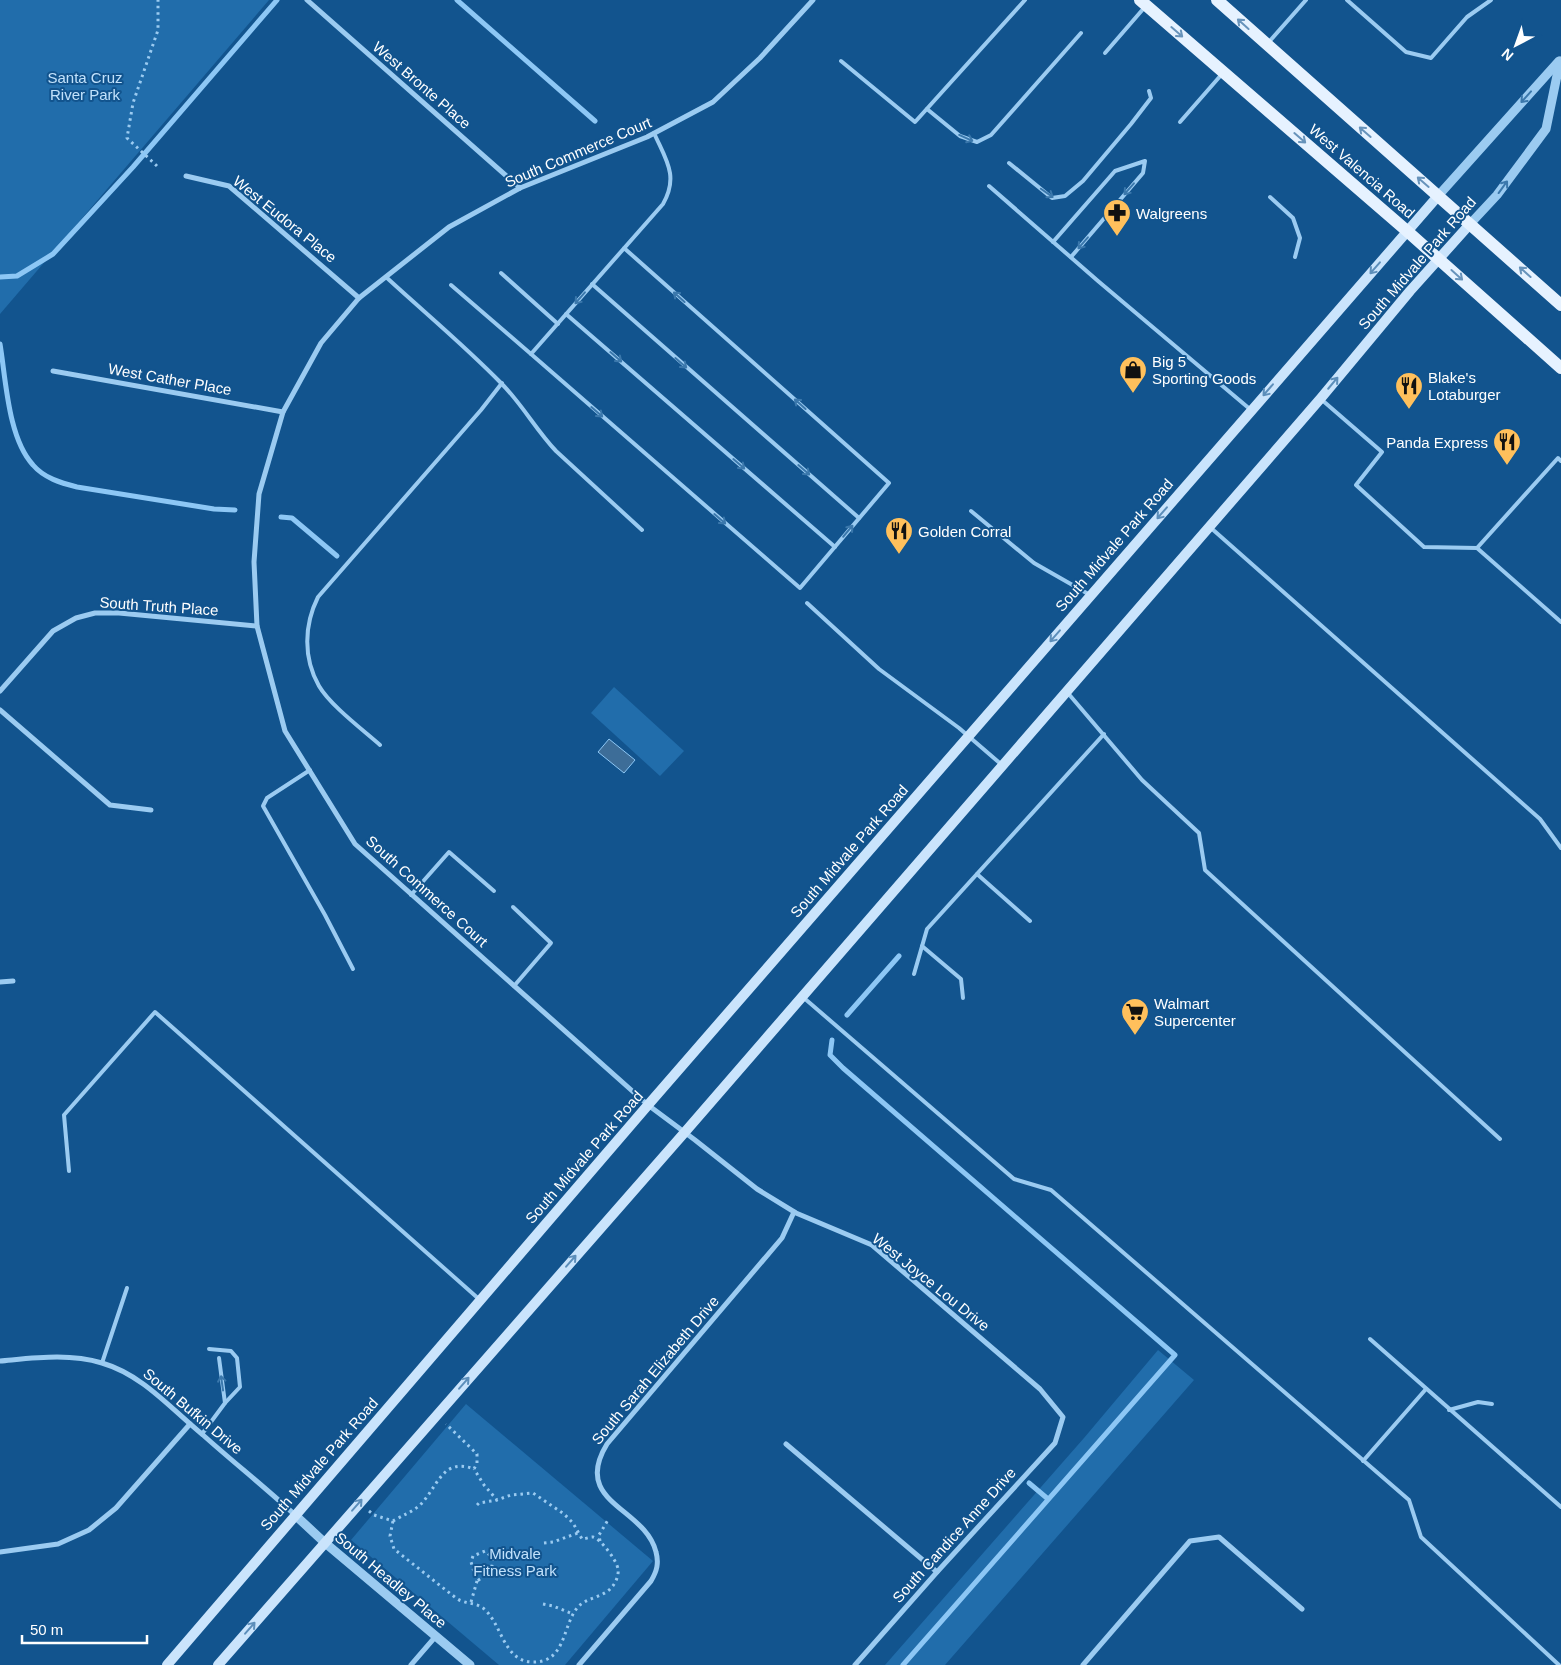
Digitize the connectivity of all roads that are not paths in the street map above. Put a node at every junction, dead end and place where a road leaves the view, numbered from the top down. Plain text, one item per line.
1 (307, 0) edge
2 (813, 0) edge
3 (1025, 0) edge
4 (1217, 0) edge
5 (1306, 0) edge
6 (1348, 0) edge
7 (1491, 0) edge
8 (1143, 3) edge
9 (1081, 32) dead end
10 (1267, 45) junction
11 (1105, 53) dead end
12 (841, 61) dead end
13 (1560, 61) edge
14 (1223, 72) junction
15 (1149, 91) dead end
16 (927, 109) junction
17 (1180, 122) dead end
18 (654, 133) junction
19 (1010, 163) dead end
20 (186, 176) dead end
21 (989, 186) dead end
22 (520, 188) junction
23 (1438, 196) junction
24 (1270, 197) dead end
25 (1470, 224) junction
26 (1407, 231) junction
27 (1053, 242) junction
28 (624, 248) junction
29 (1071, 257) junction
30 (1295, 257) dead end
31 (1439, 259) junction
32 (500, 273) dead end
33 (386, 277) junction
34 (592, 284) junction
35 (451, 285) dead end
36 (359, 298) junction
37 (1561, 305) edge
38 (566, 314) junction
39 (558, 324) junction
40 (531, 354) junction
41 (1561, 368) edge
42 (53, 371) dead end
43 (502, 383) junction
44 (1321, 398) junction
45 (1251, 410) junction
46 (283, 412) junction
47 (1561, 461) edge
48 (971, 511) dead end
49 (859, 518) junction
50 (1209, 526) junction
51 (642, 530) dead end
52 (835, 546) junction
53 (1478, 548) junction
54 (1090, 596) junction
55 (807, 602) dead end
56 (1561, 622) edge
57 (257, 626) junction
58 (0, 690) edge
59 (1066, 691) junction
60 (0, 710) edge
61 (1104, 734) junction
62 (968, 736) junction
63 (380, 745) dead end
64 (1002, 765) junction
65 (310, 770) junction
66 (151, 810) dead end
67 (1561, 848) edge
68 (977, 874) junction
69 (494, 891) dead end
70 (412, 894) junction
71 (513, 907) dead end
72 (1030, 921) dead end
73 (922, 946) junction
74 (353, 969) dead end
75 (914, 974) dead end
76 (13, 981) dead end
77 (0, 982) edge
78 (514, 986) junction
79 (802, 996) junction
80 (963, 998) dead end
81 (648, 1105) junction
82 (668, 1120) joint
83 (685, 1132) junction
84 (1500, 1139) dead end
85 (69, 1171) dead end
86 (794, 1212) junction
87 (127, 1288) dead end
88 (480, 1300) junction
89 (1370, 1339) dead end
90 (209, 1349) dead end
91 (219, 1358) dead end
92 (0, 1360) edge
93 (102, 1363) junction
94 (1426, 1389) junction
95 (225, 1403) junction
96 (1492, 1404) dead end
97 (1449, 1410) junction
98 (1063, 1417) joint
99 (190, 1424) junction
100 (202, 1434) junction
101 (786, 1444) dead end
102 (1364, 1460) junction
103 (1561, 1507) edge
104 (295, 1515) junction
105 (324, 1542) junction
106 (0, 1552) edge
107 (936, 1572) junction
108 (1302, 1609) dead end
109 (436, 1636) junction
110 (166, 1665) edge
111 (218, 1665) edge
112 (411, 1665) edge
113 (470, 1665) edge
114 (579, 1665) edge
115 (855, 1665) edge
116 (1083, 1665) edge
117 (1559, 1665) edge

1 - 22 street, West Bronte Place
2 - 18 street, South Commerce Court
3 - 16 lane
10 -> 4 main road, West Valencia Road
5 - 10 lane
6 - 7 lane
8 - 11 lane
8 -> 14 main road, West Valencia Road
16 -> 9 lane
23 -> 10 main road, West Valencia Road
12 - 16 lane
13 -> 23 street, South Midvale Park Road
25 -> 13 street, South Midvale Park Road
14 - 17 lane
14 -> 26 main road, West Valencia Road
19 -> 15 lane
18 - 22 street, South Commerce Court
18 - 28 lane
20 - 36 street, West Eudora Place
21 - 27 lane
22 - 33 street, South Commerce Court
23 - 25 main road, West Valencia Road
23 - 26 main road, South Midvale Park Road
24 - 30 lane
25 - 31 main road, South Midvale Park Road
37 -> 25 main road, West Valencia Road
26 - 31 main road, West Valencia Road
26 -> 45 main road, South Midvale Park Road
27 - 29 lane
27 -> 29 lane
28 - 34 lane
49 -> 28 lane
29 - 45 lane
31 -> 41 main road, West Valencia Road
44 -> 31 main road, South Midvale Park Road
32 - 39 lane
33 - 36 street, South Commerce Court
33 - 43 lane
34 -> 38 lane
34 -> 49 lane
35 - 40 lane
36 - 46 street, South Commerce Court
38 - 39 lane
38 -> 52 lane
39 - 40 lane
40 -> 52 lane
42 - 46 street, West Cather Place
43 - 51 lane
43 - 63 lane
44 - 50 main road, South Midvale Park Road
44 - 53 lane
45 -> 54 main road, South Midvale Park Road
46 - 57 street, South Commerce Court
47 - 53 lane
48 - 54 lane
52 -> 49 lane
50 - 59 main road, South Midvale Park Road
50 - 67 lane
53 - 56 lane
54 -> 62 main road, South Midvale Park Road
55 - 62 lane
57 - 58 street, South Truth Place
57 - 65 street, South Commerce Court
59 - 61 lane
59 - 64 main road, South Midvale Park Road
60 - 66 street
61 - 68 lane
61 - 84 lane
62 - 64 lane
62 - 81 main road, South Midvale Park Road
64 - 79 main road, South Midvale Park Road
65 - 70 street, South Commerce Court
65 - 74 lane
68 - 72 lane
68 - 73 lane
69 - 70 lane
70 - 78 street, South Commerce Court
71 - 78 lane
73 - 75 lane
73 - 80 lane
76 - 77 street
78 - 81 street, South Commerce Court
79 - 83 main road, South Midvale Park Road
79 - 102 lane
81 - 82 street, South Commerce Court
81 - 88 main road, South Midvale Park Road
82 - 83 street, West Joyce Lou Drive
83 - 86 street, West Joyce Lou Drive
105 -> 83 main road, South Midvale Park Road
85 - 88 lane
86 - 98 street, West Joyce Lou Drive
86 - 114 street, South Sarah Elizabeth Drive
87 - 93 lane
88 - 104 main road, South Midvale Park Road
89 - 94 lane
90 - 95 lane
95 -> 91 lane
92 - 93 street, South Bufkin Drive
93 - 99 street, South Bufkin Drive
94 - 97 lane
94 - 102 lane
95 - 100 lane
96 - 97 lane
97 - 103 lane
98 - 107 street, South Candice Anne Drive
99 - 100 street, South Bufkin Drive
99 - 106 street
100 - 104 street, South Bufkin Drive
101 - 107 street
102 - 117 lane
104 - 105 street, South Headley Place
104 - 110 main road, South Midvale Park Road
105 - 109 street, South Headley Place
111 -> 105 main road, South Midvale Park Road
107 - 115 street, South Candice Anne Drive
108 - 116 street
109 - 112 street
109 - 113 street, South Headley Place

